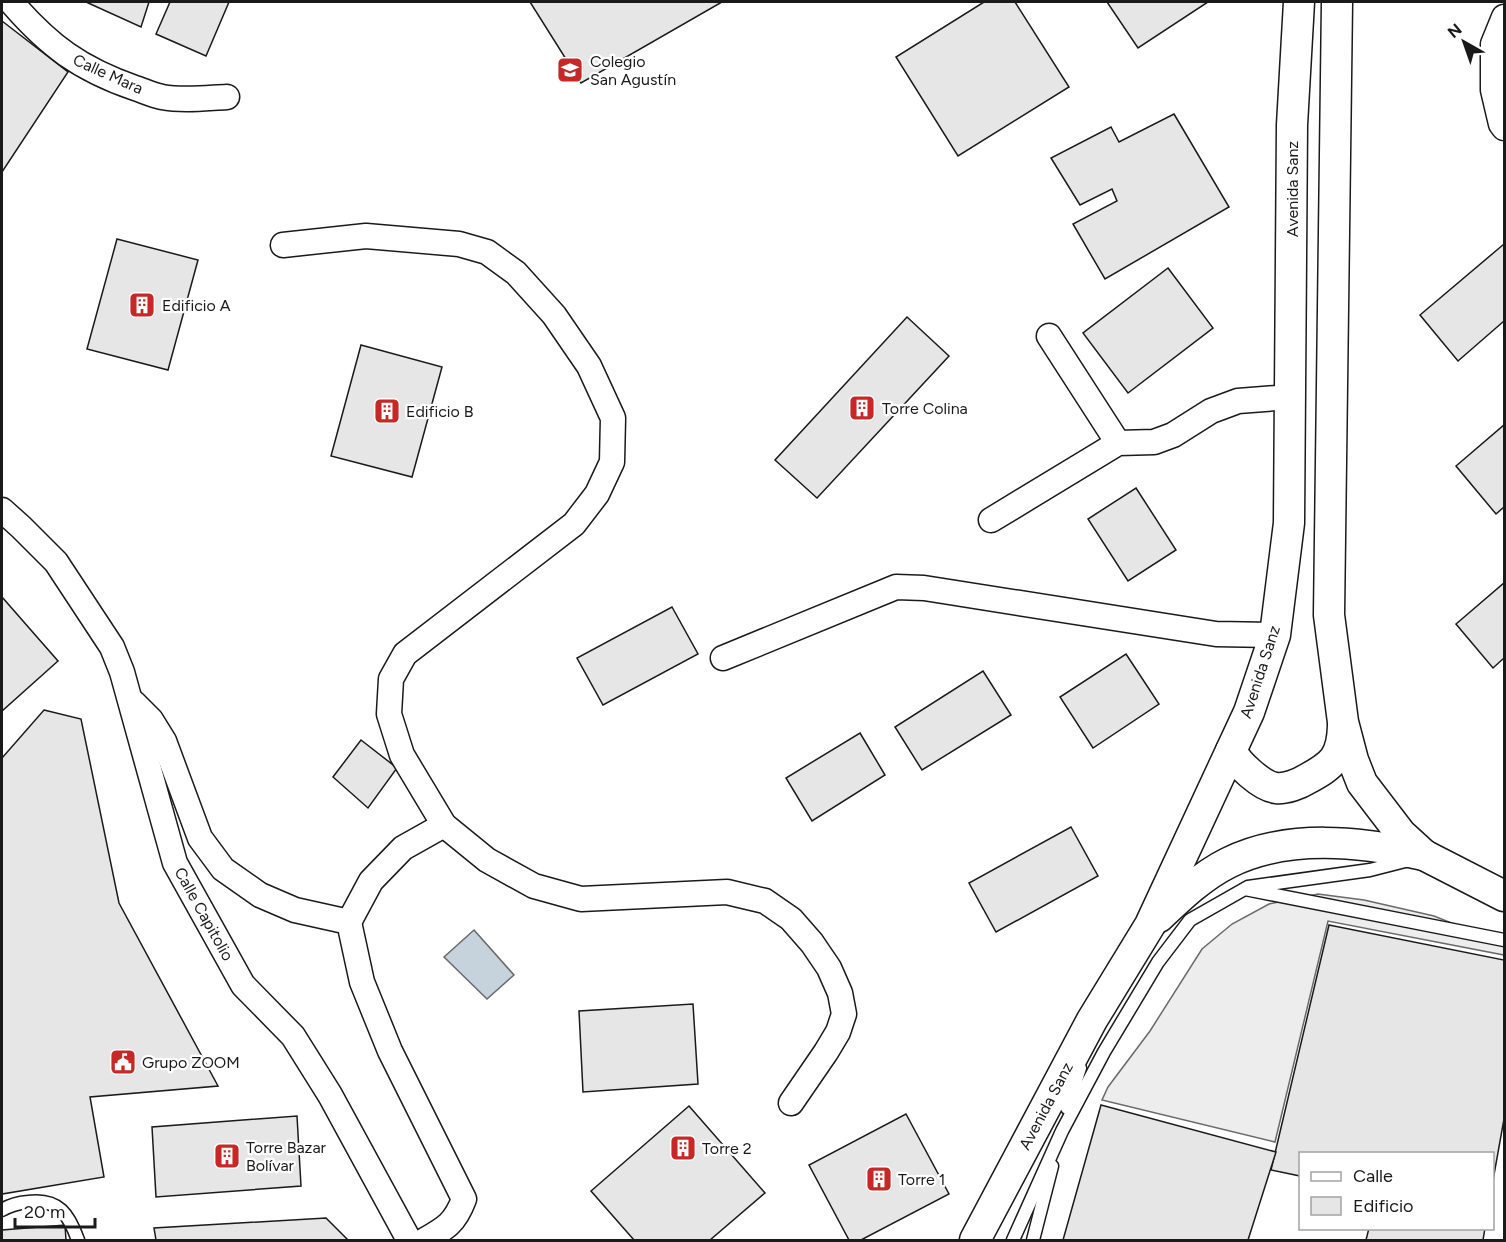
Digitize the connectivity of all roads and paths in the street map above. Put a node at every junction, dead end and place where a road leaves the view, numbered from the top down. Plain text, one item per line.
1 (11, 2) edge
2 (1299, 2) edge
3 (1337, 2) edge
4 (1504, 17) edge
5 (227, 97) dead end
6 (1504, 128) edge
7 (283, 245) dead end
8 (1049, 336) dead end
9 (1290, 397) junction
10 (1118, 443) junction
11 (2, 510) edge
12 (991, 520) dead end
13 (1275, 635) junction
14 (723, 658) dead end
15 (129, 698) junction
16 (1343, 722) junction
17 (1231, 751) junction
18 (444, 825) junction
19 (1424, 855) junction
20 (1244, 889) junction
21 (1504, 896) edge
22 (349, 922) junction
23 (1150, 925) junction
24 (1504, 940) edge
25 (1092, 1020) junction
26 (791, 1103) dead end
27 (1062, 1131) junction
28 (2, 1210) edge
29 (78, 1240) edge
30 (410, 1240) edge
31 (425, 1240) edge
32 (975, 1240) edge
33 (1013, 1240) edge
34 (1033, 1240) edge

1 - 5 street, Calle Mara
2 - 9 street, Avenida Sanz
3 - 16 street
4 - 6 street
7 - 18 street
8 - 10 street
9 - 10 street
9 - 13 street, Avenida Sanz
10 - 12 street
11 - 15 street, Calle Capitolio
13 - 14 street
13 - 17 street, Avenida Sanz
15 - 22 street
15 - 30 street, Calle Capitolio
16 - 17 street
16 - 19 street
17 - 23 street, Avenida Sanz
18 - 22 street
18 - 26 street
19 - 20 lane
19 - 21 street
19 - 23 street
20 - 24 lane
20 - 27 lane
22 - 31 street
23 - 25 street, Avenida Sanz
25 - 27 lane
25 - 32 street, Avenida Sanz
27 - 33 lane
27 - 34 lane
28 - 29 lane

